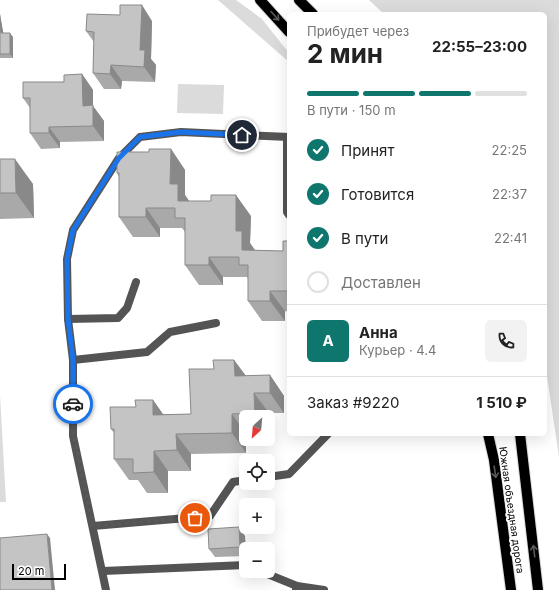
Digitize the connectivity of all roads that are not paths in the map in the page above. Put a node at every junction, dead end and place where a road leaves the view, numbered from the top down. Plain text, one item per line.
1 (260, 0) edge
2 (299, 0) edge
3 (311, 12) edge
4 (287, 30) edge
5 (287, 137) edge
6 (136, 282) dead end
7 (68, 319) junction
8 (216, 323) dead end
9 (73, 360) junction
10 (326, 436) edge
11 (488, 436) edge
12 (520, 436) edge
13 (275, 476) edge
14 (239, 481) edge
15 (93, 526) junction
16 (239, 565) edge
17 (103, 571) junction
18 (275, 578) edge
19 (296, 588) edge
20 (106, 590) edge
21 (324, 590) edge
22 (511, 590) edge
23 (538, 590) edge

1 -> 4 main road
2 - 3 main road
5 - 7 lane
6 - 7 lane
7 - 9 lane
8 - 9 lane
9 - 15 lane
10 - 13 lane
11 -> 22 main road, Южная объездная дорога
23 -> 12 main road, Южная объездная дорога
14 - 15 lane
15 - 17 lane
16 - 17 lane
17 - 20 lane
18 - 19 lane
19 - 21 lane

